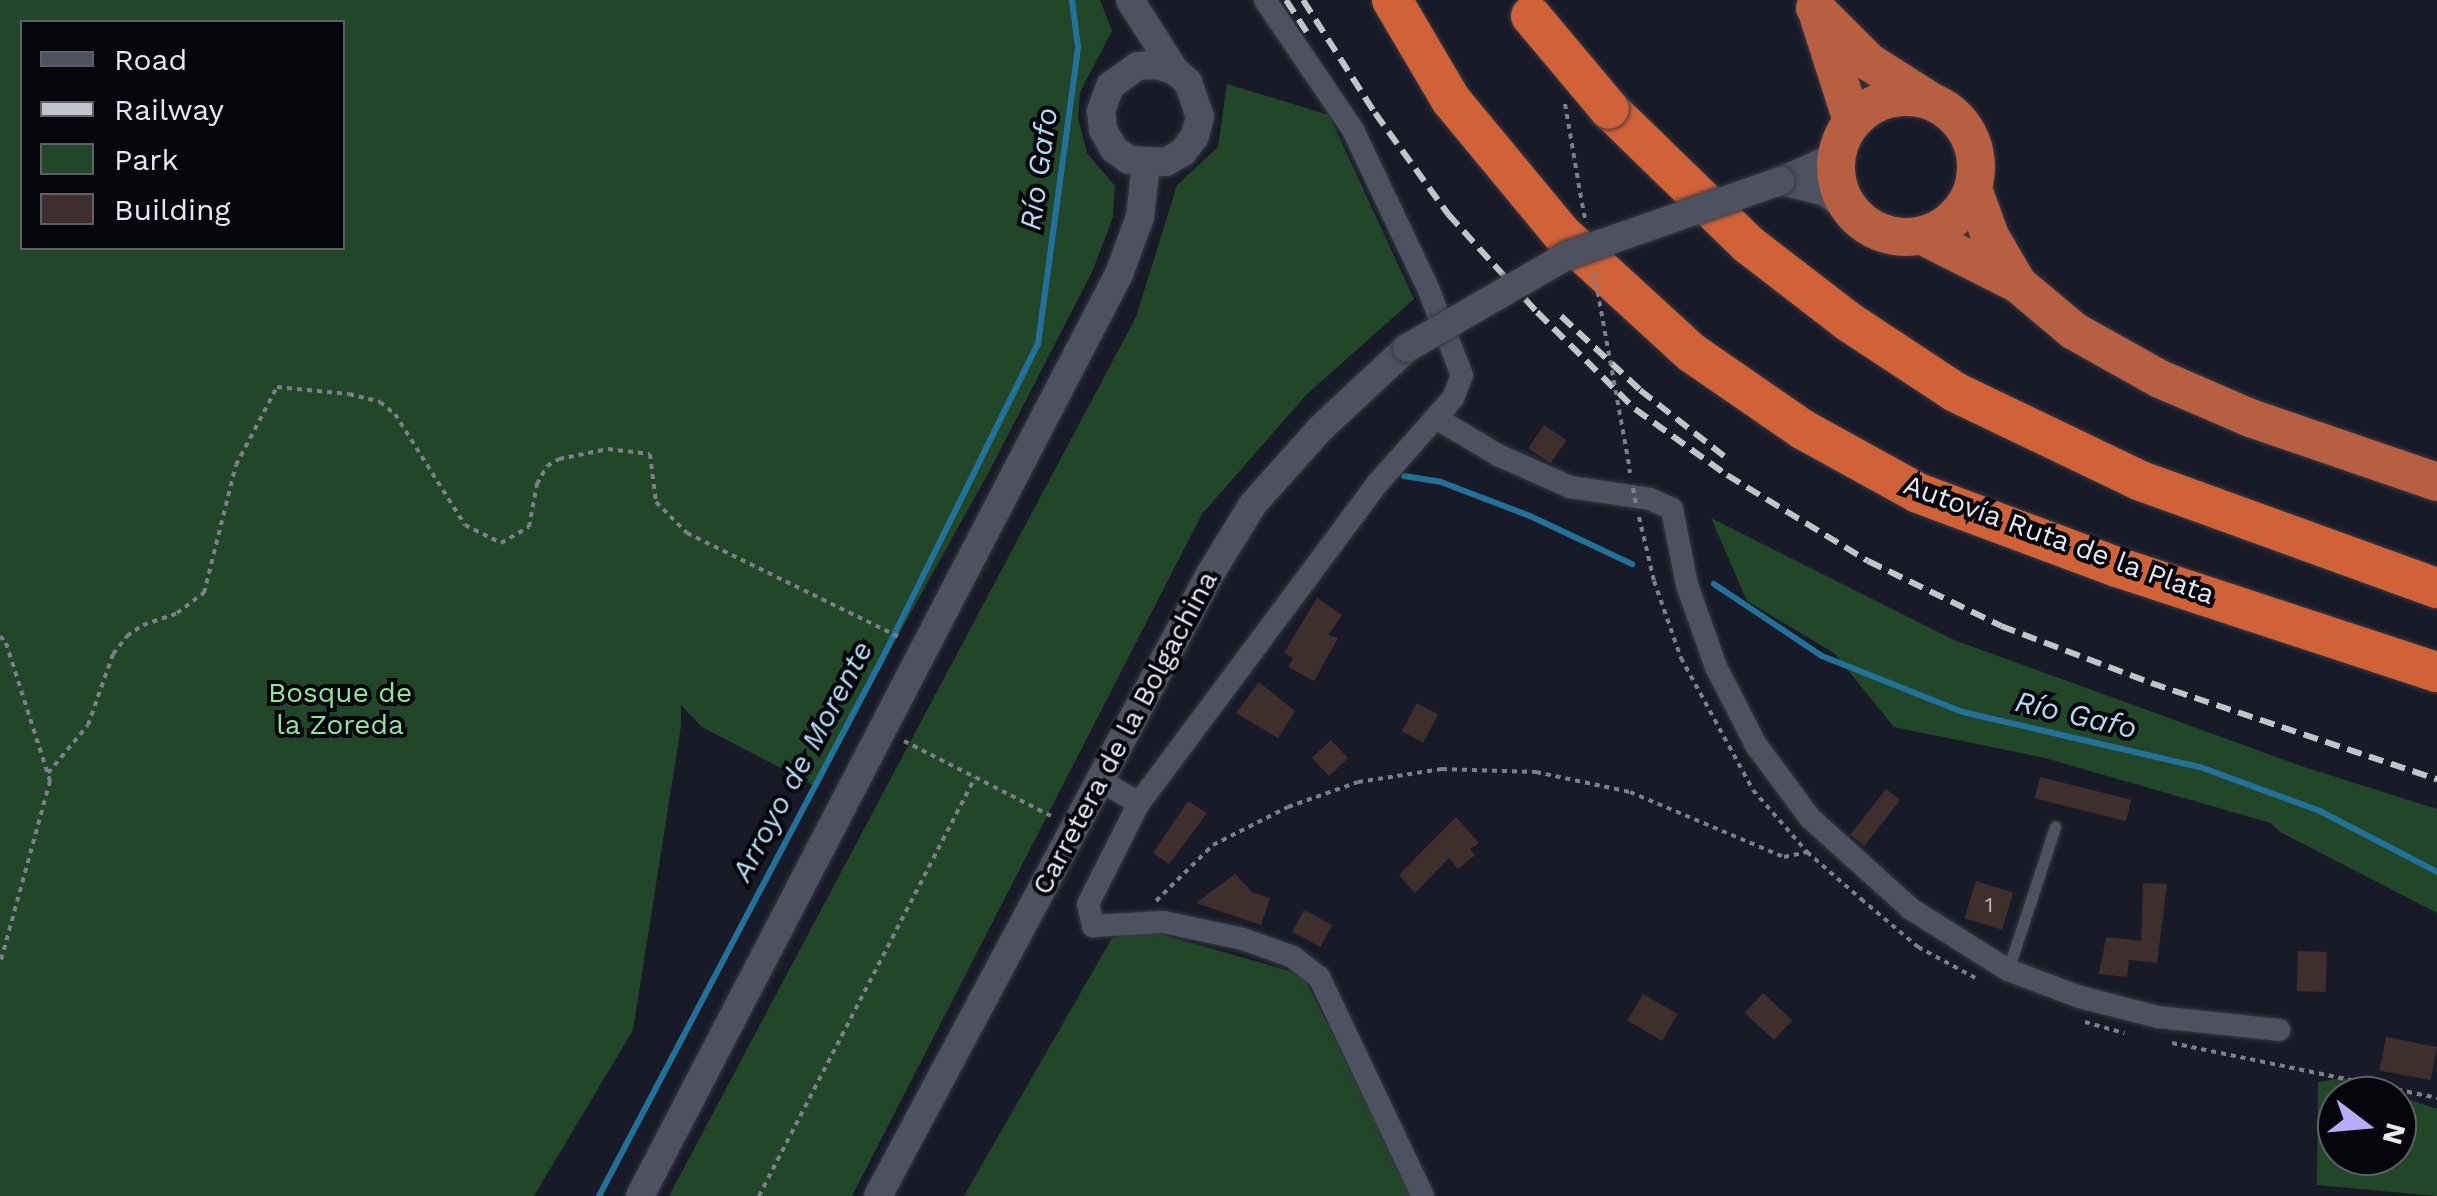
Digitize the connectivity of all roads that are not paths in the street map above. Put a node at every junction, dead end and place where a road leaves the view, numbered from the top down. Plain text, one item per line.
1 (1266, 0) edge
2 (1392, 0) edge
3 (1814, 4) edge
4 (1132, 5) edge
5 (1525, 8) edge
6 (1175, 71) junction
7 (1122, 75) junction
8 (1927, 100) junction
9 (1852, 120) junction
10 (1835, 157) junction
11 (1146, 164) junction
12 (1782, 181) junction
13 (1973, 189) junction
14 (1850, 212) junction
15 (1923, 236) junction
16 (2018, 284) junction
17 (1436, 418) junction
18 (2437, 482) edge
19 (2437, 588) edge
20 (2437, 672) edge
21 (1099, 780) junction
22 (1139, 803) junction
23 (2054, 827) dead end
24 (2008, 970) junction
25 (2278, 1030) dead end
26 (640, 1196) edge
27 (878, 1196) edge
28 (1422, 1196) edge

1 - 17 street, Carretera de la Bolgachina
2 - 20 highway, Autovía Ruta de la Plata
3 - 8 highway
3 - 9 highway
4 - 6 street
4 - 7 street
5 - 19 highway, bridge
6 - 7 street
6 - 11 street
7 - 11 street
8 - 9 highway
8 - 13 highway
9 - 10 highway
10 - 12 street, Carretera de la Bolgachina
10 - 14 highway
11 - 26 street
12 - 14 street
12 - 21 street, Carretera de la Bolgachina, bridge
13 - 15 highway
13 - 16 highway
14 - 15 highway
15 - 16 highway
16 - 18 highway
17 - 22 street, Carretera de la Bolgachina
17 - 24 street
21 - 22 street
21 - 27 street, Carretera de la Bolgachina
22 - 28 street, Carretera de la Bolgachina
23 - 24 lane
24 - 25 street

